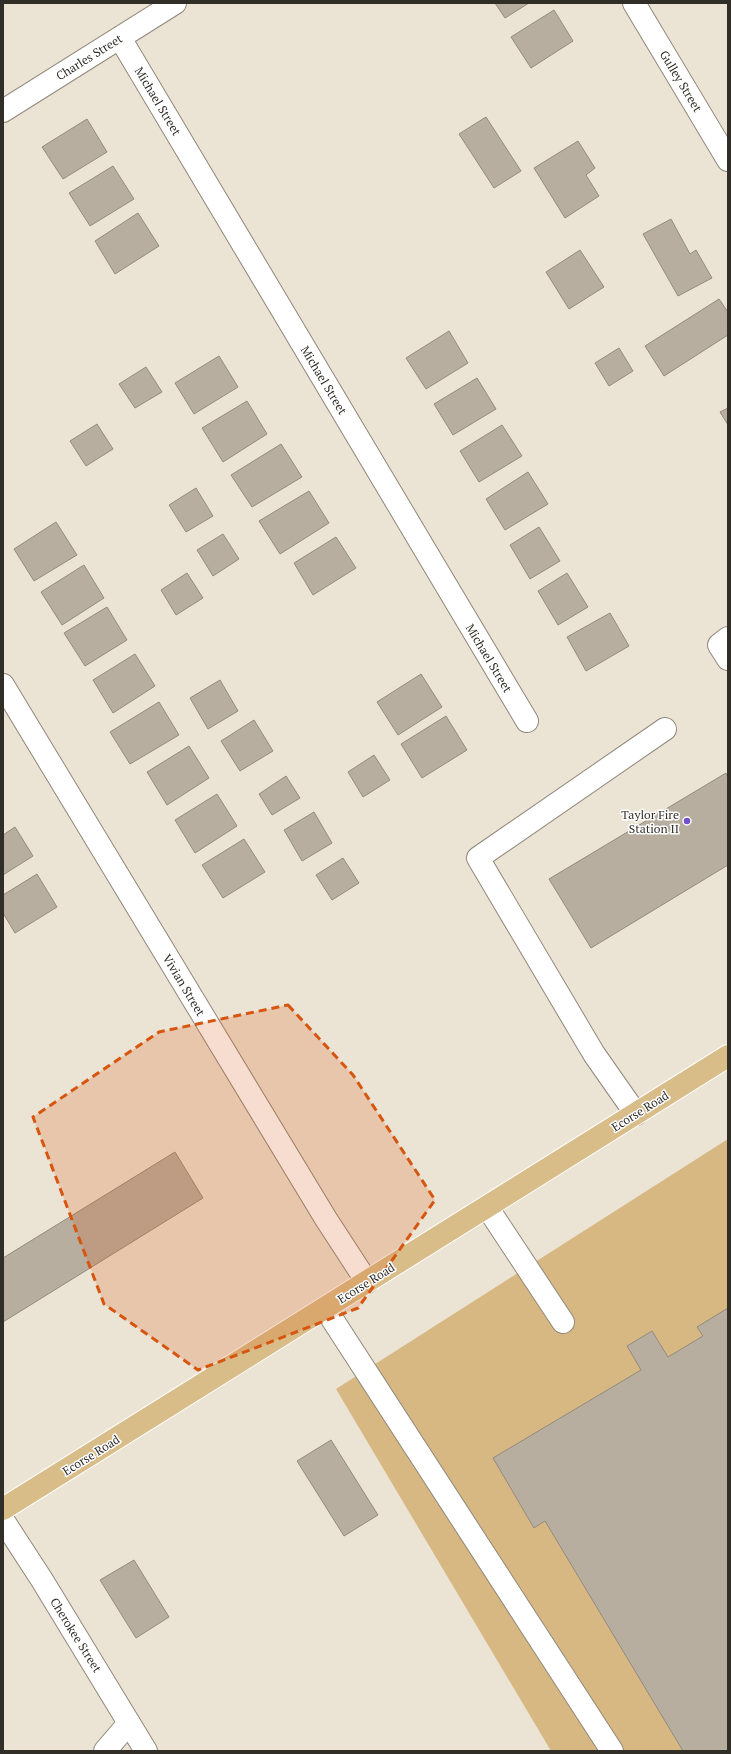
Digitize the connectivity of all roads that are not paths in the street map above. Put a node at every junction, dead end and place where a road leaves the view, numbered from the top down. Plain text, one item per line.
1 (175, 3) edge
2 (634, 3) edge
3 (120, 38) junction
4 (3, 111) edge
5 (728, 160) edge
6 (728, 638) edge
7 (728, 659) edge
8 (3, 685) edge
9 (527, 721) dead end
10 (665, 729) dead end
11 (728, 1056) edge
12 (636, 1114) junction
13 (487, 1207) junction
14 (367, 1282) junction
15 (325, 1308) junction
16 (563, 1322) dead end
17 (3, 1509) edge
18 (3, 1520) edge
19 (129, 1723) junction
20 (105, 1751) edge
21 (146, 1751) edge
22 (612, 1751) edge

1 - 3 street, Charles Street
2 - 5 street, Gulley Street
3 - 4 street, Charles Street
3 - 9 street, Michael Street
6 - 7 street
8 - 14 street, Vivian Street
10 - 12 street
11 - 12 main road, Ecorse Road
12 - 13 main road, Ecorse Road
13 - 14 main road, Ecorse Road
13 - 16 street
14 - 15 main road, Ecorse Road
15 - 17 main road, Ecorse Road
15 - 22 street
18 - 19 street, Cherokee Street
19 - 20 street
19 - 21 street, Cherokee Street

